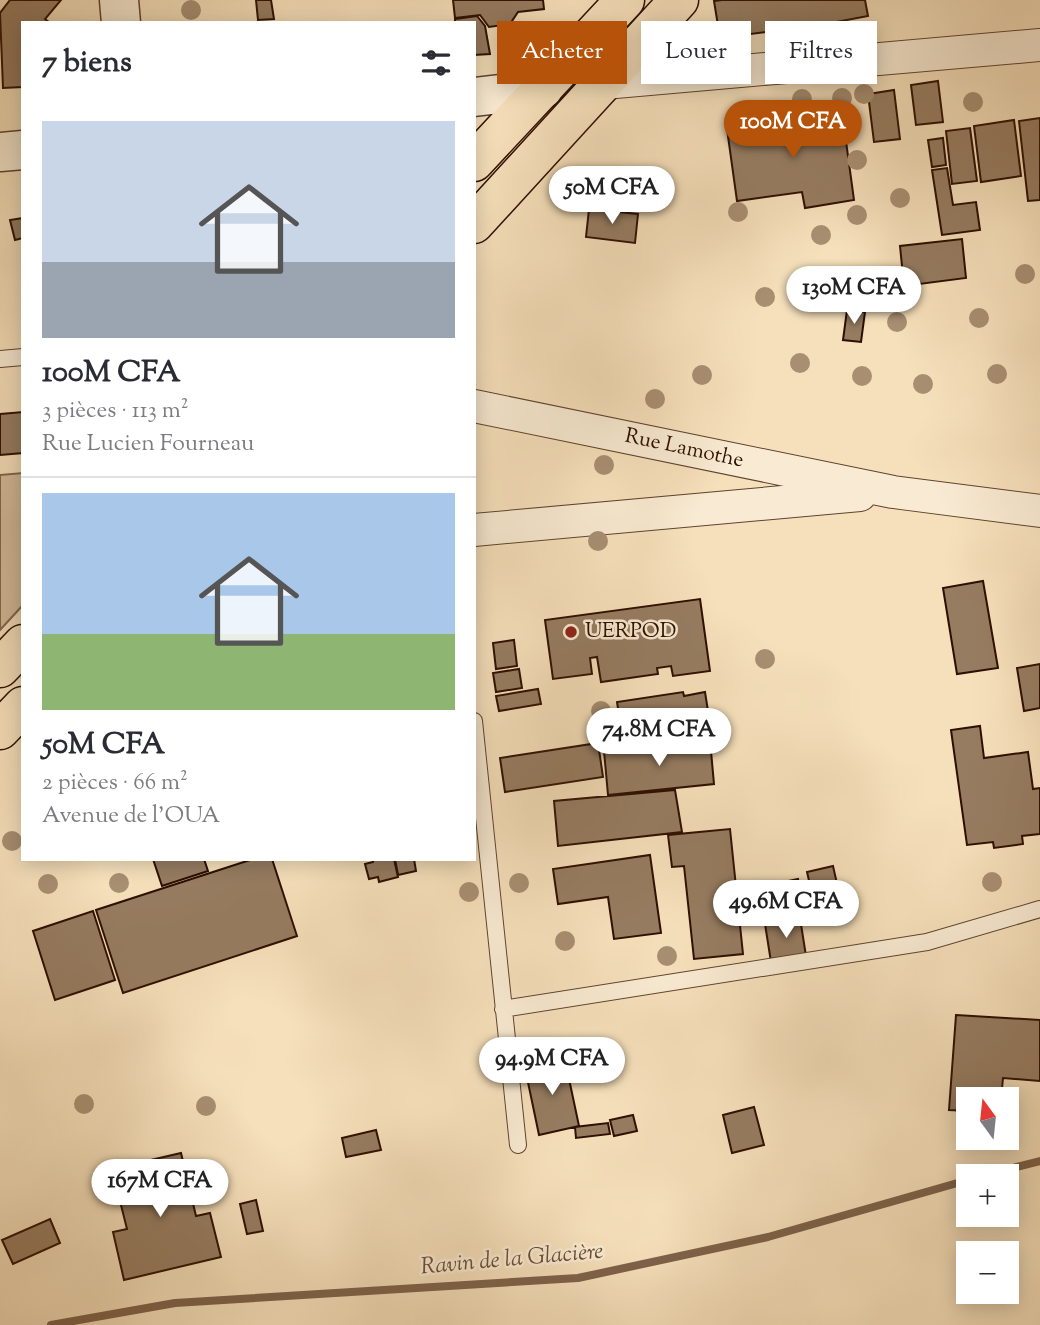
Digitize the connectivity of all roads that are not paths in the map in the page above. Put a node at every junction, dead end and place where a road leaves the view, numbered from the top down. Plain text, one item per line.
1 (119, 0) edge
2 (625, 0) edge
3 (679, 0) edge
4 (121, 21) edge
5 (1040, 44) edge
6 (627, 58) edge
7 (627, 81) edge
8 (603, 84) edge
9 (543, 89) junction
10 (476, 97) edge
11 (21, 150) edge
12 (0, 152) edge
13 (476, 160) edge
14 (476, 221) edge
15 (21, 357) edge
16 (0, 359) edge
17 (476, 405) edge
18 (893, 492) junction
19 (1040, 510) edge
20 (476, 530) edge
21 (21, 646) edge
22 (0, 668) edge
23 (21, 707) edge
24 (0, 730) edge
25 (476, 741) edge
26 (1040, 909) edge
27 (503, 1009) junction
28 (517, 1145) dead end

1 - 4 street
2 - 9 main road
3 - 6 main road
5 - 7 street
8 - 14 main road
9 - 10 street
9 - 13 main road
11 - 12 street
15 - 16 lane
17 - 18 street, Rue Lamothe
18 - 19 street, Rue Lamothe
18 - 20 street, Rue Lamothe
21 - 22 main road
23 - 24 main road
25 - 27 lane
26 - 27 lane
27 - 28 lane

